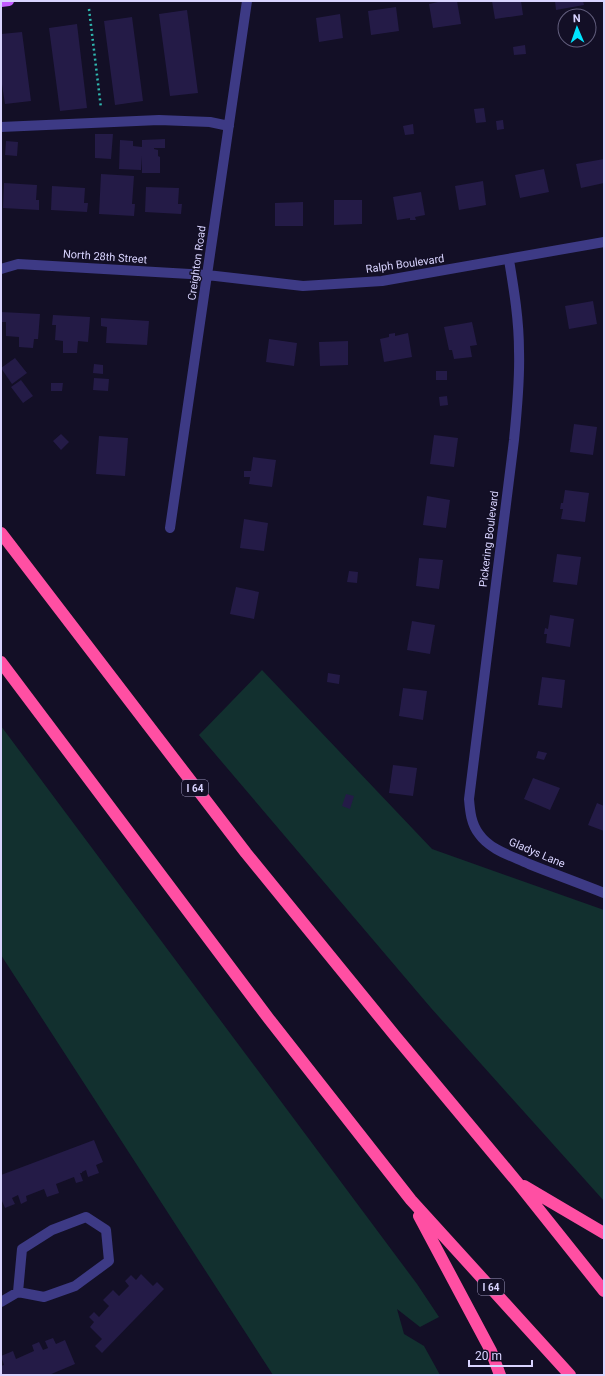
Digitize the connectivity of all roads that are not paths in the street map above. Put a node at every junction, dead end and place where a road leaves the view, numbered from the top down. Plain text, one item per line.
1 (8, 1) edge
2 (247, 1) edge
3 (1, 2) edge
4 (229, 126) junction
5 (1, 127) edge
6 (604, 242) edge
7 (509, 260) junction
8 (1, 269) edge
9 (207, 275) junction
10 (170, 528) dead end
11 (1, 533) edge
12 (1, 662) edge
13 (472, 821) joint
14 (604, 893) edge
15 (517, 1182) junction
16 (411, 1200) junction
17 (604, 1233) edge
18 (604, 1291) edge
19 (18, 1292) junction
20 (1, 1302) edge
21 (500, 1375) edge
22 (570, 1375) edge

1 - 3 main road
2 - 4 street, Creighton Road
4 - 5 street
4 - 9 street, Creighton Road
6 - 7 street, Ralph Boulevard
7 - 9 street, Ralph Boulevard
7 - 13 street, Pickering Boulevard
8 - 9 street, North 28th Street
9 - 10 street, Creighton Road
11 - 15 highway, I 64
12 - 16 highway, I 64
13 - 14 street, Gladys Lane
15 - 17 highway
15 - 18 highway, I 64
16 - 21 highway
16 - 22 highway, I 64
19 - 19 street
19 - 20 street

